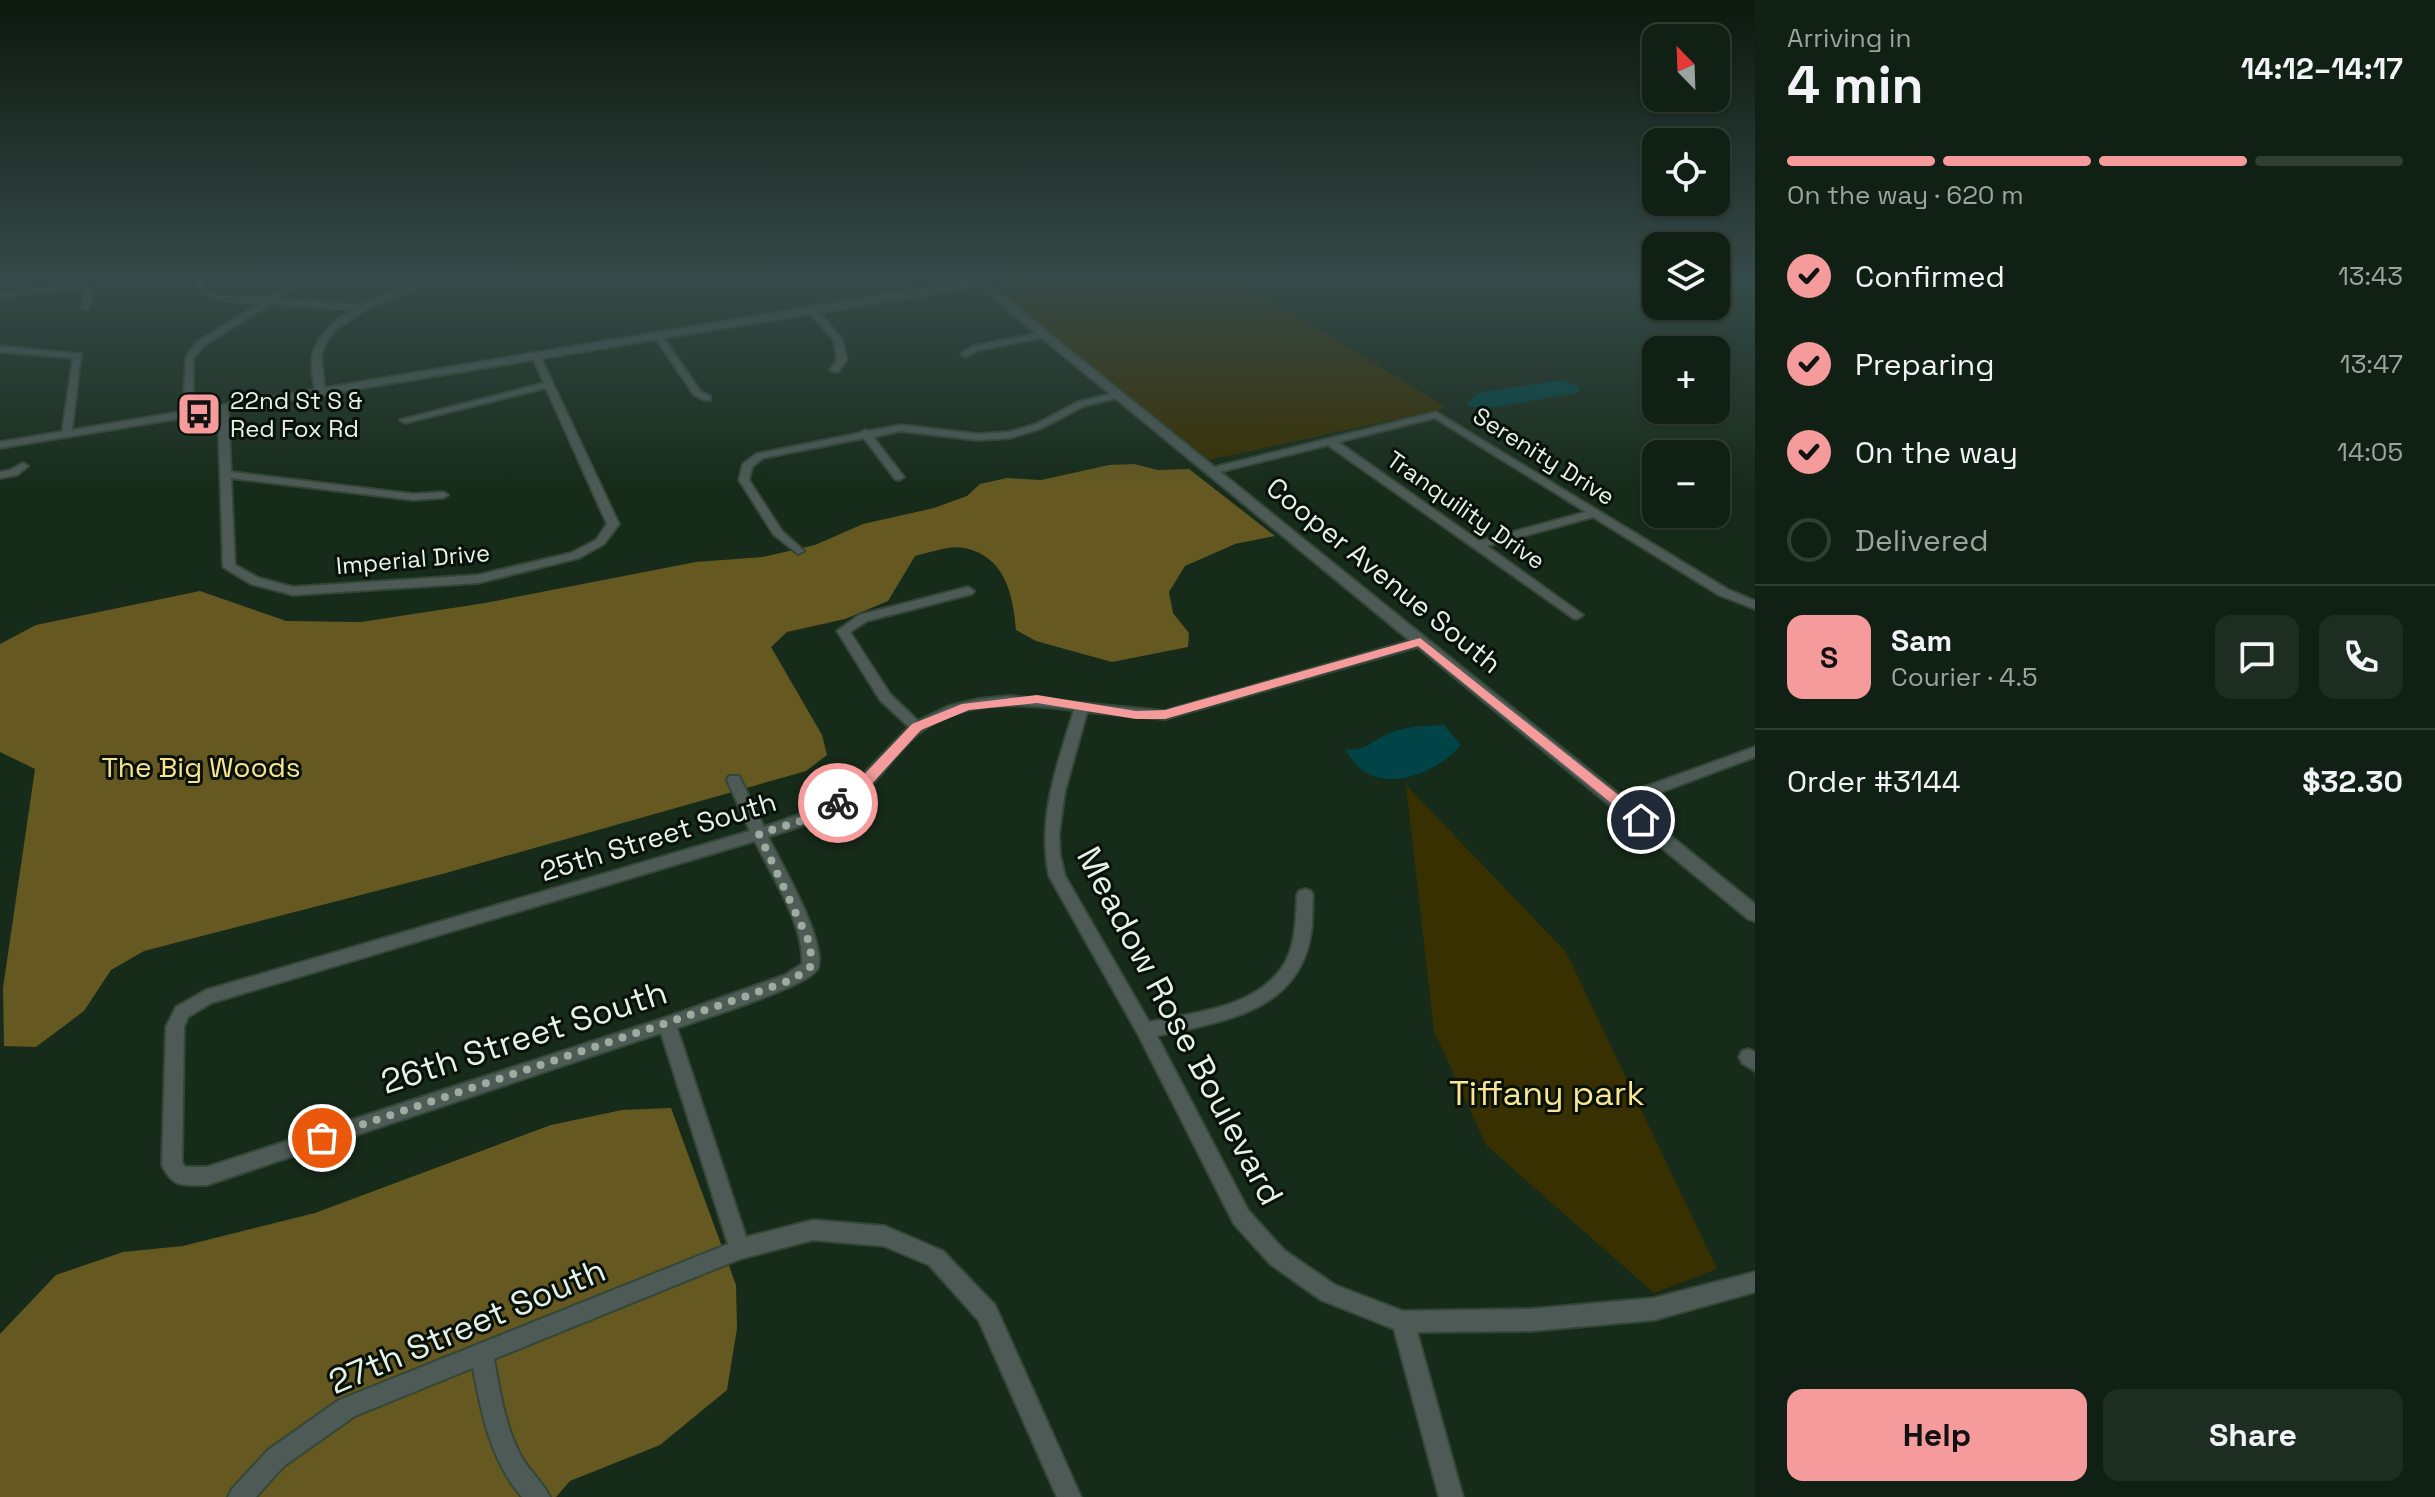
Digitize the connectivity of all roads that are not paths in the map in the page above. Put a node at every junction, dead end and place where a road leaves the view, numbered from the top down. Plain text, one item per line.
1 (10, 350) edge
2 (196, 350) edge
3 (320, 350) edge
4 (573, 350) edge
5 (667, 350) edge
6 (840, 350) edge
7 (973, 350) edge
8 (1063, 350) edge
9 (965, 354) dead end
10 (536, 356) junction
11 (835, 370) dead end
12 (547, 385) junction
13 (320, 392) junction
14 (1118, 395) junction
15 (707, 398) dead end
16 (223, 408) junction
17 (188, 413) junction
18 (405, 420) dead end
19 (865, 433) junction
20 (67, 434) junction
21 (1329, 441) junction
22 (0, 445) edge
23 (735, 460) dead end
24 (23, 466) dead end
25 (747, 466) junction
26 (1211, 471) junction
27 (225, 474) junction
28 (0, 475) edge
29 (899, 477) dead end
30 (443, 495) dead end
31 (1594, 513) junction
32 (1479, 545) junction
33 (798, 551) dead end
34 (968, 591) dead end
35 (1755, 605) edge
36 (1577, 615) dead end
37 (1420, 642) junction
38 (1082, 706) junction
39 (917, 727) junction
40 (1755, 752) edge
41 (734, 780) dead end
42 (1619, 802) junction
43 (759, 834) junction
44 (1305, 895) dead end
45 (1755, 914) edge
46 (667, 1024) junction
47 (1145, 1031) junction
48 (207, 1176) joint
49 (740, 1249) junction
50 (1755, 1282) edge
51 (1403, 1322) junction
52 (482, 1353) junction
53 (240, 1497) edge
54 (538, 1497) edge
55 (1069, 1497) edge
56 (1451, 1497) edge

1 - 20 street
2 - 17 street
3 - 13 street
4 - 10 street
5 - 15 street
6 - 11 street
7 - 9 street
8 - 14 street, Cooper Avenue South
10 - 12 street, Imperial Drive
10 - 13 street
12 - 18 street
12 - 27 street, Imperial Drive
13 - 16 street
14 - 19 street
14 - 26 street, Cooper Avenue South
16 - 17 street
16 - 27 street, Imperial Drive
17 - 20 street
19 - 25 street
19 - 29 street
20 - 22 street
21 - 26 street
21 - 31 street, Serenity Drive
21 - 32 street, Tranquility Drive
23 - 25 street
24 - 28 street
25 - 33 street
26 - 37 street, Cooper Avenue South
27 - 30 street
31 - 32 street
31 - 35 street, Serenity Drive
32 - 36 street, Tranquility Drive
34 - 39 street
37 - 38 street, 25th Street South
37 - 42 street, Cooper Avenue South
38 - 39 street, 25th Street South
38 - 47 street, Meadow Rose Boulevard
39 - 43 street, 25th Street South
40 - 42 street
41 - 43 street, 26th Street South
42 - 45 street, Cooper Avenue South
43 - 46 street, 26th Street South
43 - 48 street, 25th Street South
44 - 47 street
46 - 48 street, 26th Street South
46 - 49 street
47 - 51 street, Meadow Rose Boulevard
49 - 52 street, 27th Street South
49 - 55 street, 27th Street South
50 - 51 street, Meadow Rose Boulevard
51 - 56 street
52 - 53 street, 27th Street South
52 - 54 street

